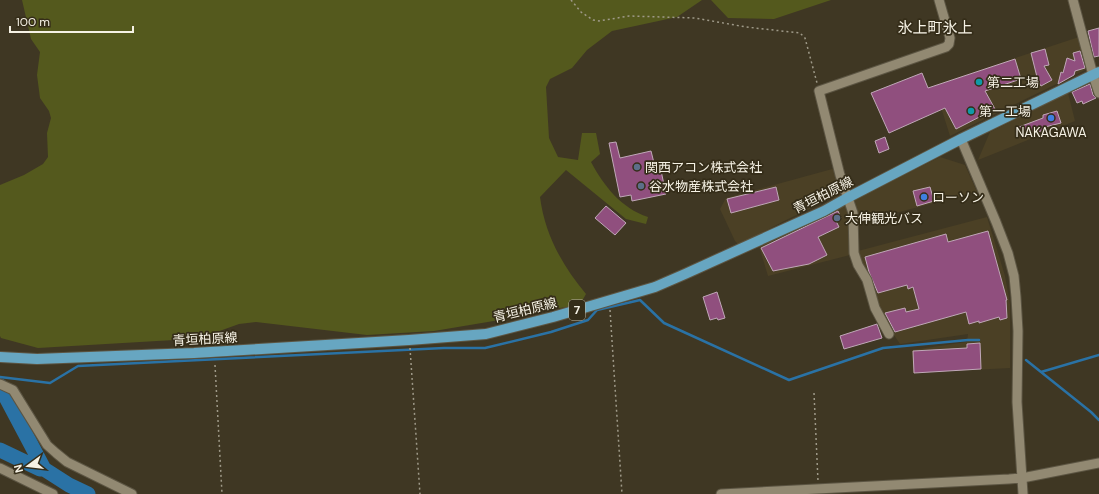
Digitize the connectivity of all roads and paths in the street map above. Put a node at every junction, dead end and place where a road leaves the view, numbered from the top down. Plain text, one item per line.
1 (571, 0) edge
2 (939, 0) edge
3 (1073, 0) edge
4 (1096, 73) edge
5 (819, 91) junction
6 (1099, 93) edge
7 (961, 139) junction
8 (847, 198) junction
9 (610, 300) junction
10 (889, 334) dead end
11 (409, 340) junction
12 (3, 358) edge
13 (215, 365) dead end
14 (3, 386) edge
15 (814, 393) dead end
16 (1095, 464) edge
17 (0, 468) edge
18 (1022, 478) junction
19 (819, 488) junction
20 (52, 494) edge
21 (132, 494) edge
22 (222, 494) edge
23 (420, 494) edge
24 (622, 494) edge
25 (721, 494) edge
26 (1023, 494) edge

1 - 5 path
2 - 5 street
3 - 4 street
4 - 6 street
4 - 7 main road, 青垣柏原線 / 7
5 - 8 street
7 - 8 main road, 青垣柏原線 / 7
7 - 18 street
8 - 9 main road, 青垣柏原線 / 7
8 - 10 street
9 - 11 main road, 青垣柏原線 / 7
9 - 24 path
11 - 12 main road, 青垣柏原線 / 7
11 - 23 path
13 - 22 path
14 - 21 street
15 - 19 path
16 - 18 street
17 - 20 street
18 - 19 street
18 - 26 street
19 - 25 street

